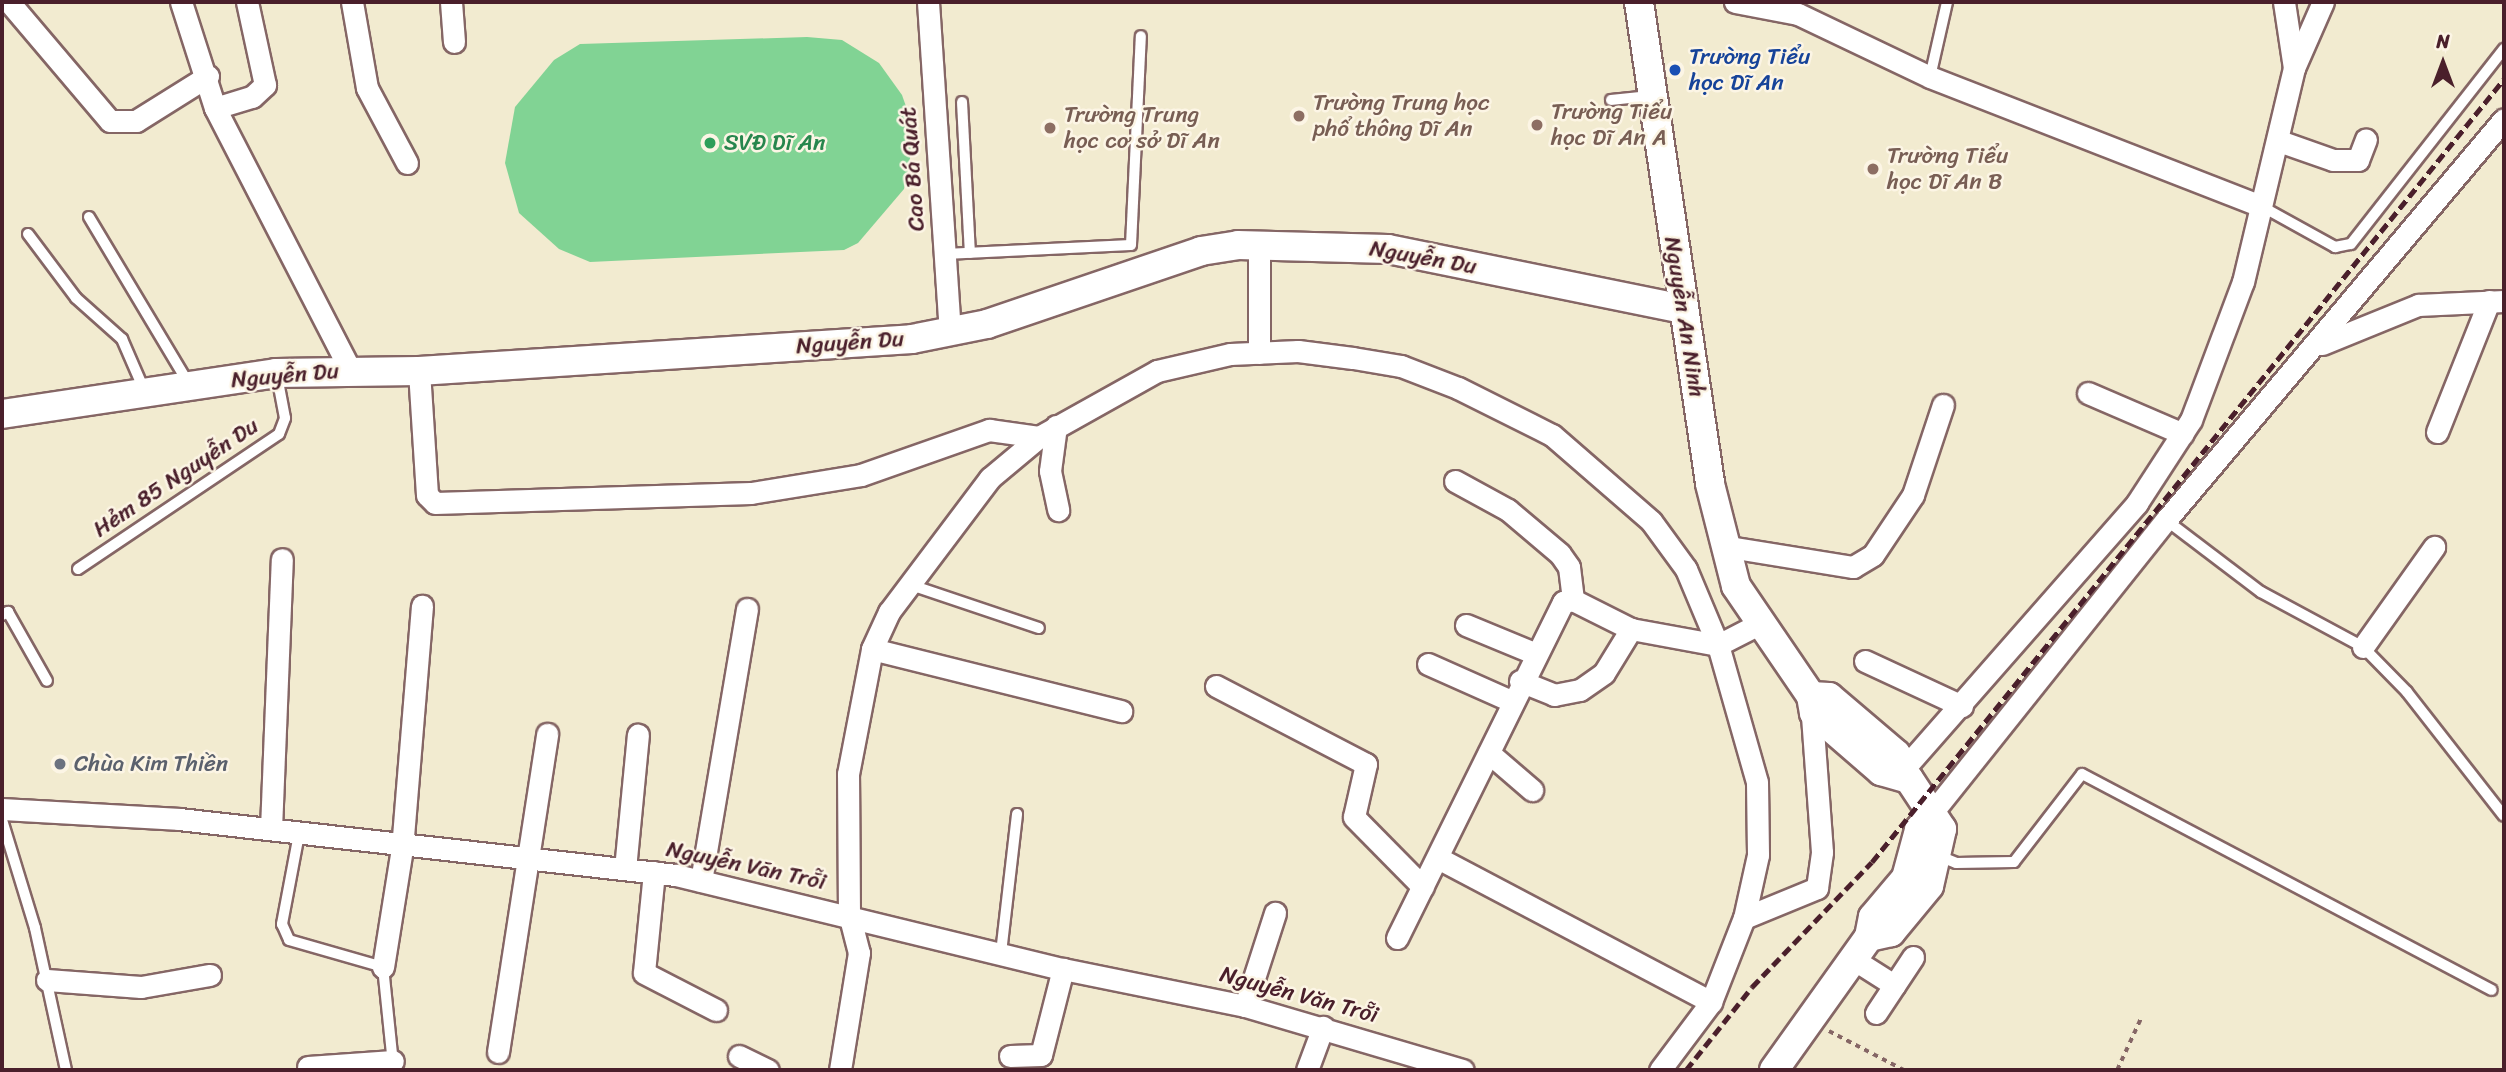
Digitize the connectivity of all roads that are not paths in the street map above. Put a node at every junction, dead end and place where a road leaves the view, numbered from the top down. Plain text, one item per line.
1 (9, 2) edge
2 (181, 2) edge
3 (247, 2) edge
4 (352, 2) edge
5 (451, 2) edge
6 (929, 2) edge
7 (1639, 2) edge
8 (1735, 2) edge
9 (1947, 2) edge
10 (2284, 2) edge
11 (2323, 2) edge
12 (1800, 8) edge
13 (1141, 36) dead end
14 (454, 42) dead end
15 (2504, 49) edge
16 (2294, 68) junction
17 (208, 76) junction
18 (1930, 76) junction
19 (1650, 96) junction
20 (1611, 100) dead end
21 (962, 102) dead end
22 (215, 108) junction
23 (2504, 119) edge
24 (2366, 139) dead end
25 (2279, 141) junction
26 (407, 163) dead end
27 (2261, 206) junction
28 (89, 217) dead end
29 (28, 234) dead end
30 (1259, 244) junction
31 (970, 253) junction
32 (945, 254) junction
33 (2497, 301) edge
34 (1683, 309) junction
35 (950, 332) junction
36 (2316, 346) junction
37 (1259, 353) junction
38 (350, 370) junction
39 (419, 371) junction
40 (276, 373) junction
41 (191, 387) junction
42 (145, 392) junction
43 (2088, 393) dead end
44 (1943, 405) dead end
45 (2, 414) edge
46 (1047, 432) junction
47 (2437, 432) dead end
48 (2183, 434) junction
49 (1455, 481) dead end
50 (1058, 510) dead end
51 (2166, 520) junction
52 (1723, 546) junction
53 (2434, 547) dead end
54 (282, 559) dead end
55 (78, 569) dead end
56 (906, 583) junction
57 (1573, 600) junction
58 (422, 606) dead end
59 (747, 609) dead end
60 (2, 615) edge
61 (1466, 625) dead end
62 (1758, 625) junction
63 (1039, 628) dead end
64 (1631, 629) junction
65 (1718, 645) junction
66 (2363, 647) junction
67 (872, 649) junction
68 (1534, 653) junction
69 (1865, 662) dead end
70 (1428, 663) dead end
71 (47, 681) dead end
72 (1520, 681) junction
73 (1216, 686) dead end
74 (1811, 696) junction
75 (1511, 701) junction
76 (1962, 706) junction
77 (1121, 711) dead end
78 (547, 734) dead end
79 (638, 735) dead end
80 (1489, 753) junction
81 (1901, 772) junction
82 (1532, 790) dead end
83 (2, 809) edge
84 (1017, 814) dead end
85 (1931, 814) junction
86 (2504, 816) edge
87 (2, 820) edge
88 (271, 829) junction
89 (299, 834) junction
90 (402, 849) junction
91 (1939, 856) junction
92 (1438, 858) junction
93 (524, 859) junction
94 (625, 869) junction
95 (654, 873) junction
96 (701, 881) junction
97 (1423, 887) junction
98 (1276, 913) dead end
99 (849, 914) junction
100 (1744, 918) junction
101 (1397, 938) dead end
102 (1861, 948) junction
103 (1001, 953) junction
104 (1913, 957) dead end
105 (383, 967) junction
106 (1063, 969) junction
107 (210, 975) dead end
108 (47, 980) junction
109 (1894, 985) junction
110 (2491, 990) dead end
111 (1711, 1002) junction
112 (1245, 1006) junction
113 (716, 1010) dead end
114 (1876, 1013) dead end
115 (1323, 1027) junction
116 (498, 1052) dead end
117 (739, 1056) dead end
118 (1010, 1056) dead end
119 (1405, 1061) edge
120 (1039, 1062) edge
121 (393, 1066) edge
122 (308, 1067) dead end
123 (66, 1070) edge
124 (768, 1070) edge
125 (840, 1070) edge
126 (1307, 1070) edge
127 (1463, 1070) edge
128 (1660, 1070) edge
129 (1774, 1070) edge

1 - 17 street
2 - 17 street
3 - 22 street
4 - 26 street
5 - 14 street
6 - 32 street, Cao Bá Quát
7 - 19 street, Nguyễn An Ninh
8 - 12 street
9 - 18 lane
10 - 16 street
11 - 16 street
12 - 18 street
13 - 31 lane
15 - 27 lane
16 - 25 street
17 - 22 street
18 - 27 street
19 - 20 lane
19 - 34 street, Nguyễn An Ninh
21 - 31 lane
22 - 38 street
23 - 36 street
24 - 25 street
25 - 27 street
27 - 48 street
28 - 41 lane
29 - 42 lane
30 - 34 street, Nguyễn Du
30 - 35 street, Nguyễn Du
30 - 37 street
31 - 32 lane
32 - 35 street, Cao Bá Quát
33 - 36 street
33 - 47 street
34 - 52 street, Nguyễn An Ninh
35 - 39 street, Nguyễn Du
36 - 51 street
37 - 46 street
37 - 65 street
38 - 39 street, Nguyễn Du
38 - 40 street, Nguyễn Du
39 - 46 street
40 - 41 street, Nguyễn Du
40 - 55 lane, Hẻm 85 Nguyễn Du
41 - 42 street, Nguyễn Du
42 - 45 street, Nguyễn Du
43 - 48 street
44 - 52 street
46 - 50 street
46 - 56 street
48 - 76 street
49 - 57 street
51 - 66 lane
51 - 85 street
52 - 62 street, Nguyễn An Ninh
53 - 66 street
54 - 88 street
56 - 63 lane
56 - 67 street
57 - 64 street
57 - 68 street
58 - 90 street
59 - 96 street
60 - 71 lane
61 - 68 street
62 - 65 street
62 - 74 street, Nguyễn An Ninh
64 - 65 street
64 - 72 street
65 - 100 street
66 - 86 lane
67 - 77 street
67 - 99 street
68 - 72 street
69 - 76 street
70 - 75 street
72 - 75 street
73 - 97 street
74 - 81 street
74 - 100 street
75 - 80 street
76 - 81 street
78 - 93 street
79 - 94 street
80 - 82 street
80 - 92 street
81 - 85 street
83 - 88 street, Nguyễn Văn Trỗi
84 - 103 lane
85 - 91 street
85 - 102 street
87 - 108 lane
88 - 89 street, Nguyễn Văn Trỗi
89 - 90 street, Nguyễn Văn Trỗi
89 - 105 lane
90 - 93 street, Nguyễn Văn Trỗi
90 - 105 street
91 - 102 street
91 - 110 lane
92 - 97 street
92 - 111 street
93 - 94 street, Nguyễn Văn Trỗi
93 - 116 street
94 - 95 street, Nguyễn Văn Trỗi
95 - 96 street, Nguyễn Văn Trỗi
95 - 113 street
96 - 99 street, Nguyễn Văn Trỗi
97 - 101 street
98 - 112 street
99 - 103 street, Nguyễn Văn Trỗi
99 - 125 street
100 - 111 street
102 - 109 street
102 - 129 street
103 - 106 street, Nguyễn Văn Trỗi
104 - 109 street
105 - 121 lane
106 - 112 street, Nguyễn Văn Trỗi
106 - 120 street
107 - 108 street
108 - 123 lane
109 - 114 street
111 - 128 street
112 - 115 street, Nguyễn Văn Trỗi
115 - 119 street, Nguyễn Văn Trỗi
115 - 126 street
117 - 124 street
118 - 120 street
119 - 127 street, Nguyễn Văn Trỗi
121 - 122 street

